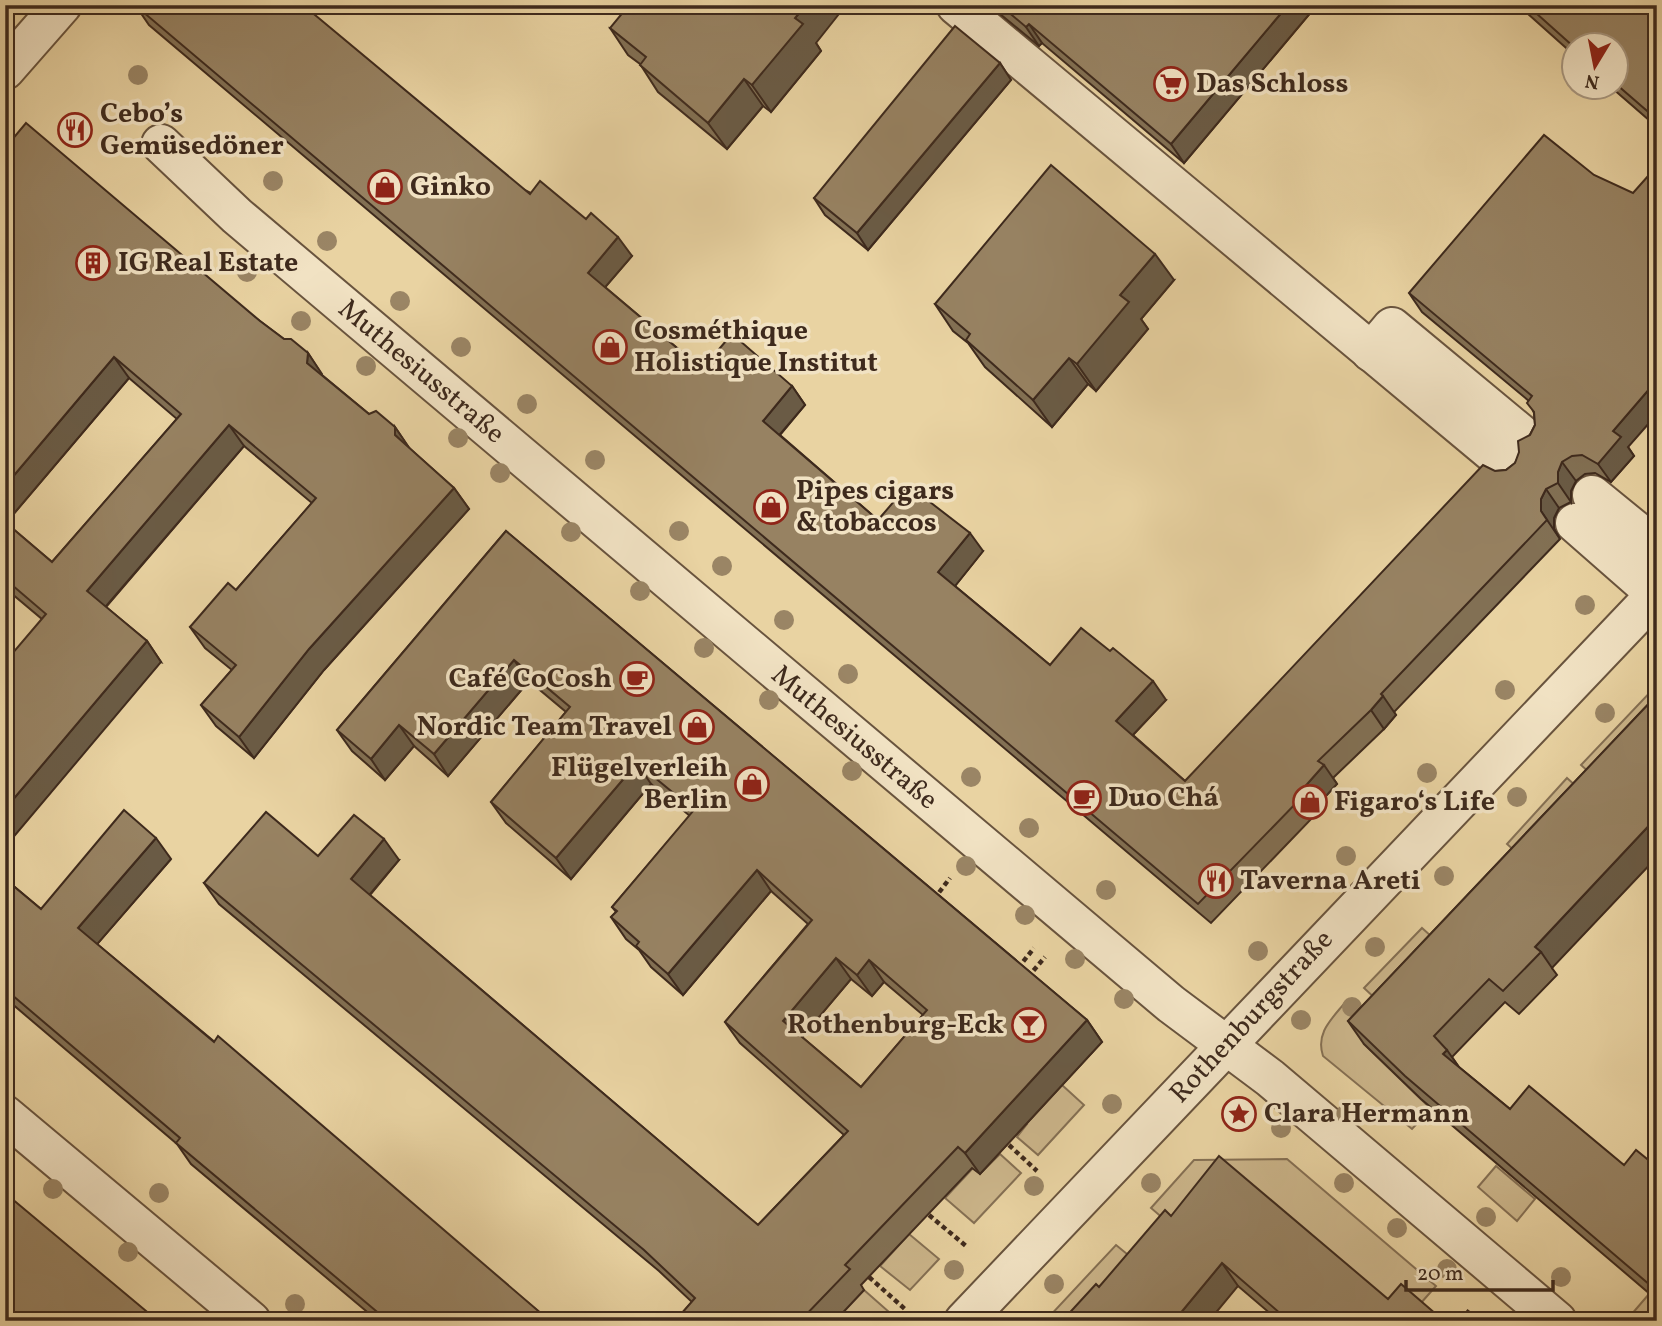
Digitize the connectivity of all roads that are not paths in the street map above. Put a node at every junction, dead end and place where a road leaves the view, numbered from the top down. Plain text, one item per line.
1 (62, 5) edge
2 (956, 5) edge
3 (5, 70) edge
4 (161, 144) dead end
5 (1519, 454) edge
6 (1657, 548) edge
7 (1656, 593) edge
8 (1226, 1044) junction
9 (5, 1115) edge
10 (251, 1321) edge
11 (964, 1321) edge
12 (1557, 1321) edge

1 - 3 street
2 - 5 street
4 - 8 street, Muthesiusstraße
6 - 7 street
7 - 8 street, Rothenburgstraße
8 - 11 street, Rothenburgstraße
8 - 12 street, Muthesiusstraße
9 - 10 street

